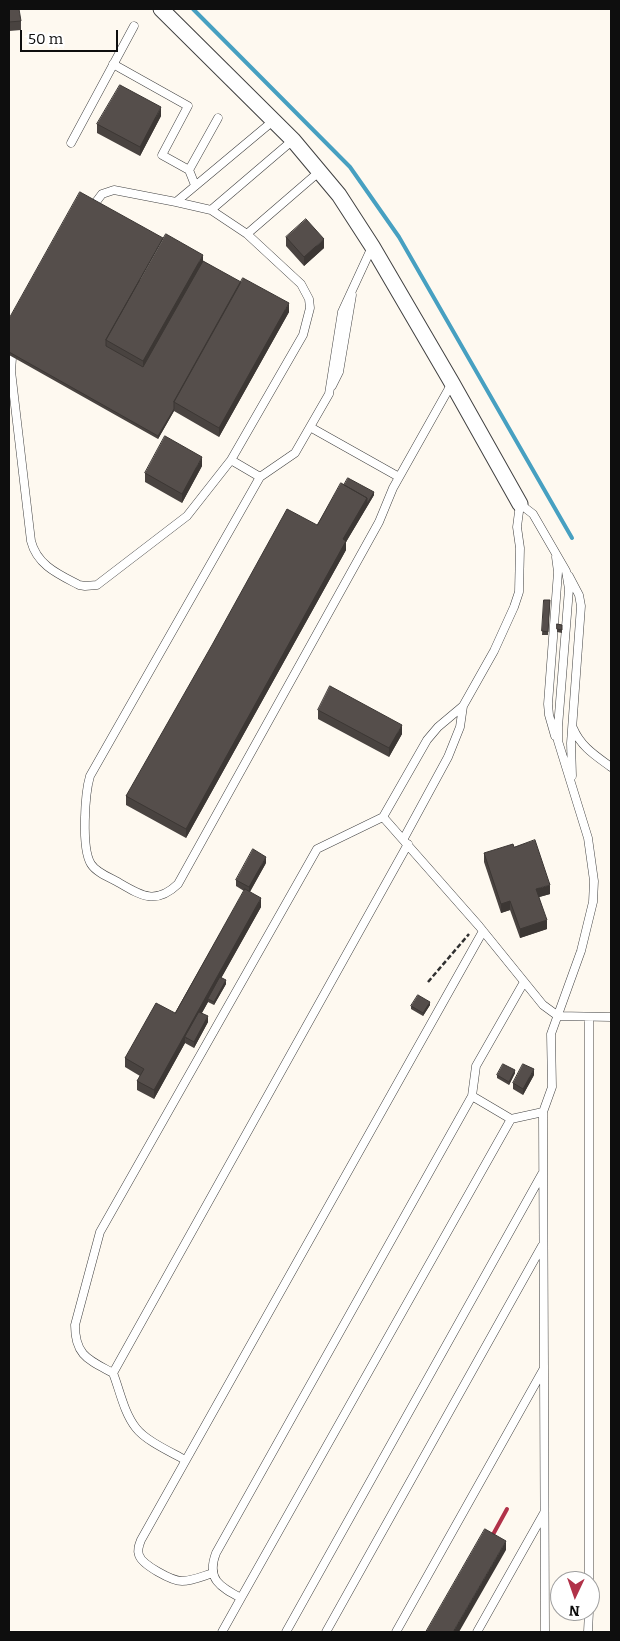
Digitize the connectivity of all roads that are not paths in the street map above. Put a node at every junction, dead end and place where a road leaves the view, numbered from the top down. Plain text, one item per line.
1 (161, 9) edge
2 (134, 26) dead end
3 (113, 64) junction
4 (218, 118) dead end
5 (272, 121) junction
6 (293, 140) junction
7 (71, 143) dead end
8 (189, 170) junction
9 (320, 171) junction
10 (196, 185) junction
11 (96, 202) edge
12 (176, 202) junction
13 (211, 210) junction
14 (247, 234) junction
15 (372, 246) junction
16 (354, 286) junction
17 (12, 358) edge
18 (452, 383) junction
19 (329, 394) junction
20 (310, 428) junction
21 (231, 460) junction
22 (260, 477) junction
23 (399, 477) junction
24 (520, 504) junction
25 (554, 549) junction
26 (566, 570) junction
27 (462, 706) junction
28 (572, 727) junction
29 (560, 750) junction
30 (611, 767) edge
31 (574, 793) junction
32 (383, 816) junction
33 (406, 841) junction
34 (481, 929) junction
35 (524, 982) junction
36 (558, 1016) junction
37 (589, 1017) junction
38 (611, 1017) edge
39 (472, 1096) junction
40 (543, 1112) junction
41 (511, 1119) junction
42 (543, 1173) junction
43 (544, 1244) junction
44 (544, 1368) junction
45 (113, 1373) junction
46 (186, 1460) junction
47 (545, 1511) junction
48 (589, 1571) edge
49 (213, 1573) junction
50 (241, 1598) junction
51 (222, 1632) edge
52 (286, 1632) edge
53 (326, 1632) edge
54 (396, 1632) edge
55 (477, 1632) edge
56 (545, 1632) edge

1 - 5 street
2 - 3 lane
3 - 7 lane
3 - 8 lane
4 - 8 lane
5 - 6 street
5 - 10 lane
6 - 9 street
6 - 13 lane
8 - 10 lane
9 - 14 lane
9 - 15 street
10 - 12 lane
11 - 12 lane
12 - 13 lane
13 - 14 lane
14 - 21 lane
15 - 16 lane
15 - 18 street
16 - 19 lane
16 - 19 lane
17 - 21 lane
18 - 23 lane
18 - 24 street
19 - 20 lane
20 - 22 lane
20 - 23 lane
21 - 22 lane
22 - 23 lane
24 - 25 lane
24 - 27 lane
25 - 26 lane
25 - 29 lane
26 - 28 lane
26 - 29 lane
27 - 32 lane
27 - 33 lane
28 - 30 lane
28 - 31 lane
29 - 31 lane
31 - 36 lane
32 - 33 lane
32 - 45 lane
33 - 34 lane
33 - 45 lane
34 - 35 lane
34 - 46 lane
35 - 36 lane
35 - 39 lane
36 - 37 lane
36 - 40 lane
37 - 38 lane
37 - 48 lane
39 - 41 lane
39 - 49 lane
40 - 41 lane
40 - 42 lane
41 - 50 lane
42 - 43 lane
42 - 52 lane
43 - 44 lane
43 - 53 lane
44 - 47 lane
44 - 54 lane
45 - 46 lane
46 - 49 lane
47 - 55 lane
47 - 56 lane
49 - 50 lane
50 - 51 lane

